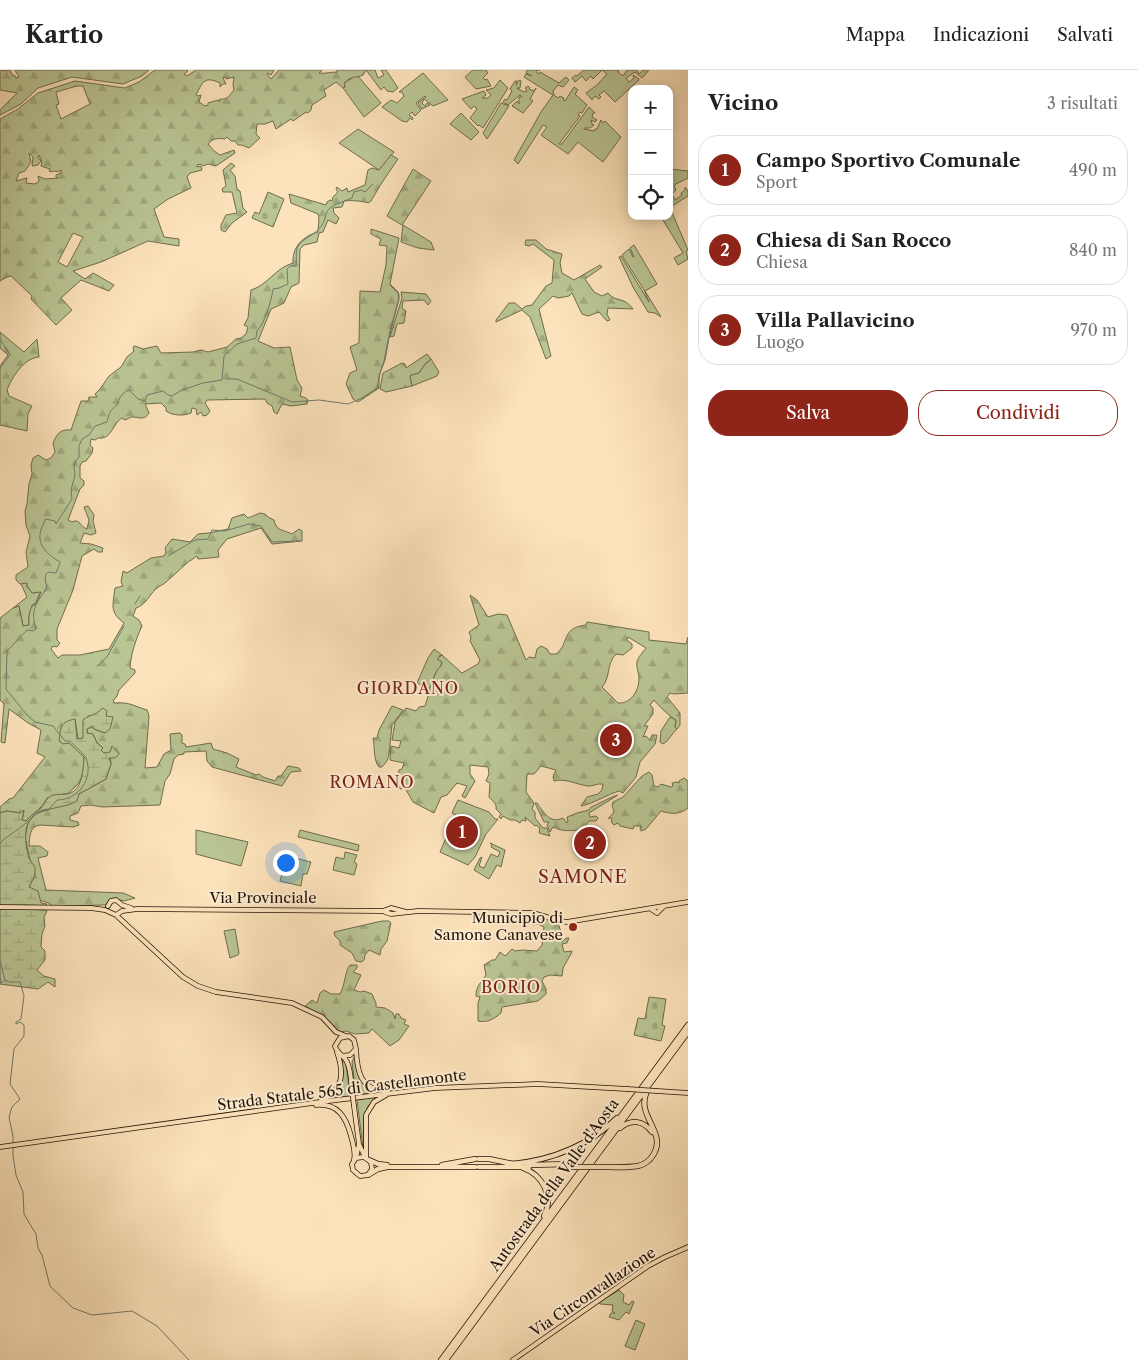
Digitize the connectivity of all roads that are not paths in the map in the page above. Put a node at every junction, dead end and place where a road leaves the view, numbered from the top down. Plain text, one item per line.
1 (688, 902) edge
2 (122, 905) junction
3 (108, 906) junction
4 (0, 907) edge
5 (91, 908) junction
6 (137, 909) junction
7 (109, 912) junction
8 (122, 912) junction
9 (116, 915) junction
10 (129, 926) junction
11 (688, 1025) edge
12 (333, 1029) junction
13 (688, 1032) edge
14 (346, 1036) junction
15 (336, 1042) junction
16 (356, 1049) junction
17 (337, 1052) junction
18 (352, 1054) junction
19 (342, 1056) junction
20 (662, 1067) junction
21 (349, 1070) junction
22 (397, 1092) junction
23 (688, 1093) edge
24 (634, 1098) junction
25 (312, 1103) junction
26 (359, 1144) junction
27 (0, 1147) edge
28 (602, 1148) junction
29 (368, 1158) junction
30 (356, 1159) junction
31 (512, 1164) junction
32 (600, 1165) junction
33 (572, 1166) junction
34 (520, 1168) junction
35 (368, 1175) junction
36 (531, 1238) junction
37 (688, 1247) edge
38 (441, 1360) edge
39 (446, 1360) edge
40 (513, 1360) edge

1 - 6 main road, Via Provinciale
2 - 3 main road
2 - 6 main road, Via Provinciale
2 - 8 main road
3 - 5 main road
3 - 7 main road
4 - 5 main road
5 - 7 main road
6 - 8 main road, Via Provinciale
7 - 9 main road
8 - 9 main road
8 - 10 main road
9 - 10 main road
10 - 12 main road
11 - 24 highway, Autostrada della Valle d'Aosta
12 - 14 main road
12 - 15 main road
13 - 20 highway, Autostrada della Valle d'Aosta
14 - 15 main road
14 - 16 main road
15 - 17 main road
16 - 18 main road
16 - 22 main road
17 - 19 main road
17 - 25 main road
18 - 19 main road
18 - 21 main road
19 - 21 main road
20 - 28 highway, Autostrada della Valle d'Aosta
20 - 32 highway
21 - 26 main road, bridge
22 - 23 main road, Strada Statale 565 di Castellamonte, bridge
22 - 25 main road, Strada Statale 565 di Castellamonte
22 - 29 main road
24 - 31 highway
24 - 36 highway, Autostrada della Valle d'Aosta
25 - 27 main road, Strada Statale 565 di Castellamonte
25 - 30 main road
26 - 29 main road
26 - 30 main road
28 - 32 highway
28 - 39 highway, Autostrada della Valle d'Aosta
29 - 30 main road
29 - 31 highway
29 - 35 main road
30 - 35 main road
31 - 33 highway
32 - 33 highway, bridge
33 - 34 highway
34 - 35 highway
34 - 36 highway
36 - 38 highway, Autostrada della Valle d'Aosta
37 - 40 main road, Via Circonvallazione

